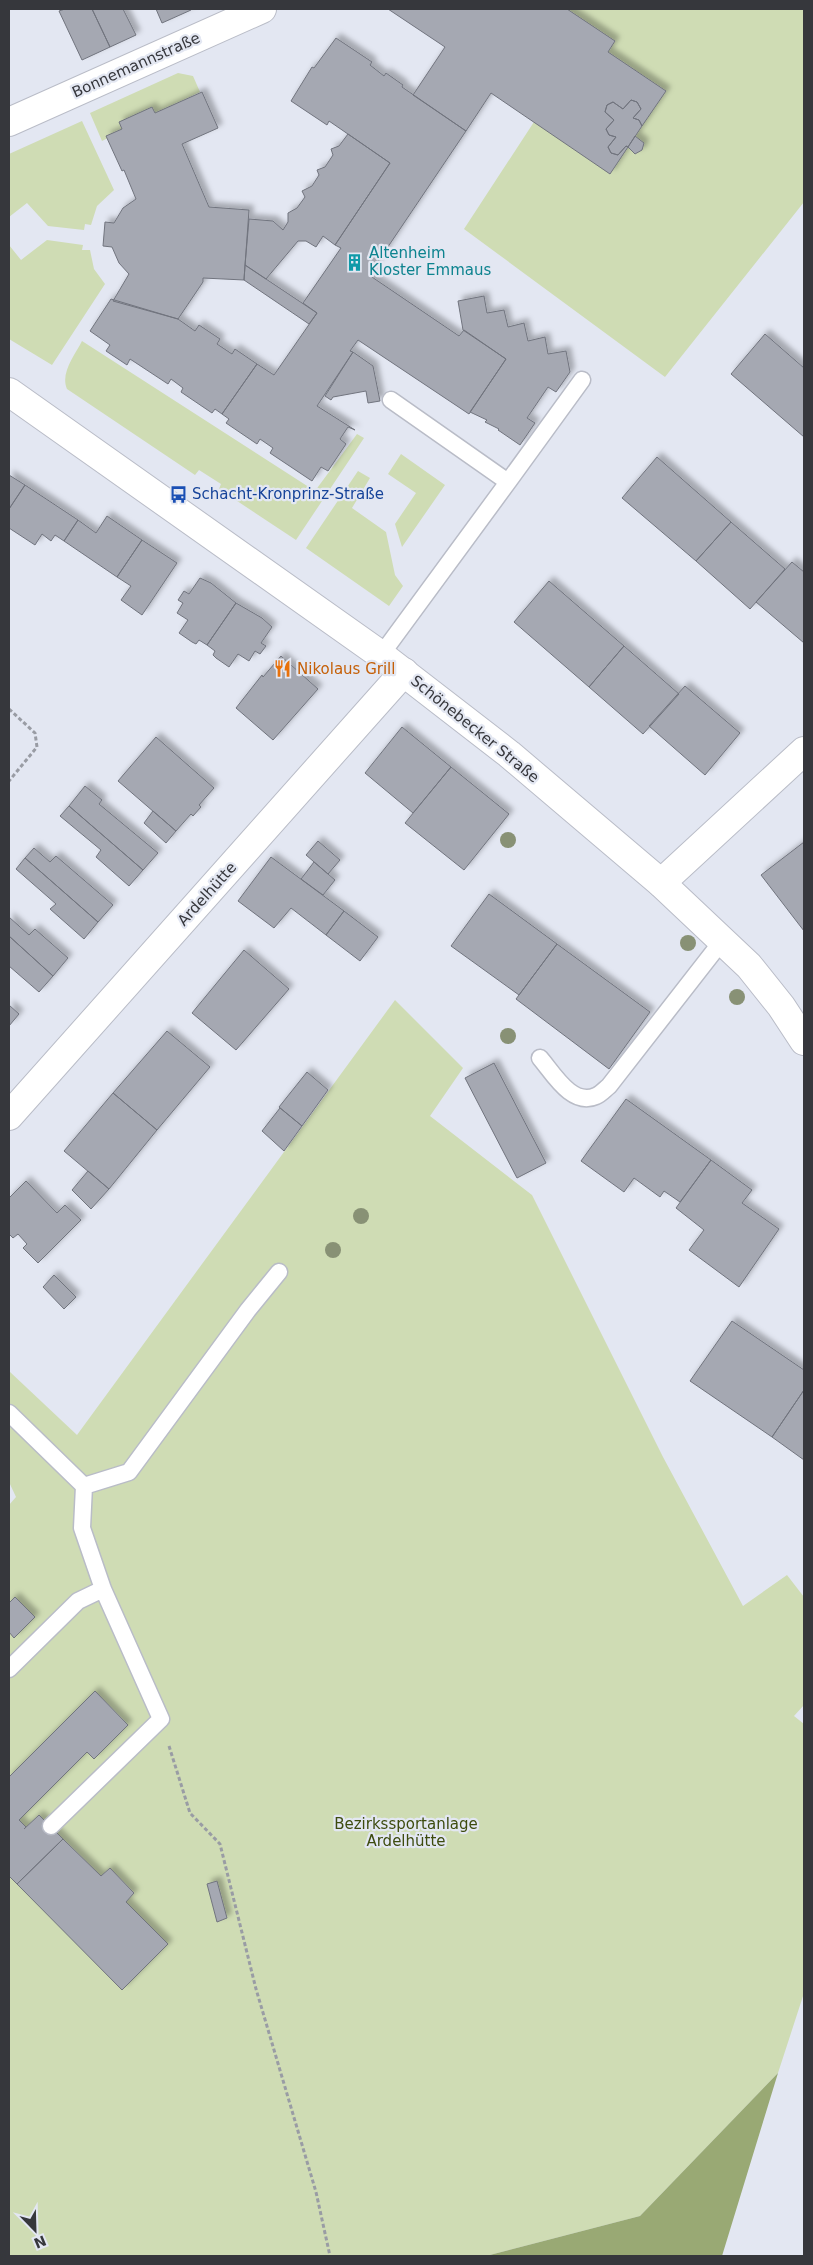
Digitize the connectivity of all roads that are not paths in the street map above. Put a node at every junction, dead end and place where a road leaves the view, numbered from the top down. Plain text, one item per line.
1 (262, 9) edge
2 (9, 122) edge
3 (582, 380) dead end
4 (9, 392) edge
5 (391, 400) dead end
6 (508, 482) junction
7 (381, 655) junction
8 (404, 672) junction
9 (804, 751) edge
10 (661, 882) junction
11 (722, 941) junction
12 (804, 1041) edge
13 (540, 1058) dead end
14 (9, 1116) edge
15 (279, 1272) dead end
16 (9, 1413) edge
17 (84, 1486) junction
18 (103, 1589) junction
19 (9, 1669) edge
20 (51, 1826) dead end

1 - 2 street, Bonnemannstraße
3 - 6 lane
4 - 7 street, Schönebecker Straße
5 - 6 lane
6 - 7 lane
7 - 8 street, Schönebecker Straße
8 - 10 street, Schönebecker Straße
8 - 14 street, Ardelhütte
9 - 10 street
10 - 11 street, Schönebecker Straße
11 - 12 street, Schönebecker Straße
11 - 13 lane
15 - 17 lane
16 - 17 lane
17 - 18 lane
18 - 19 lane
18 - 20 lane

